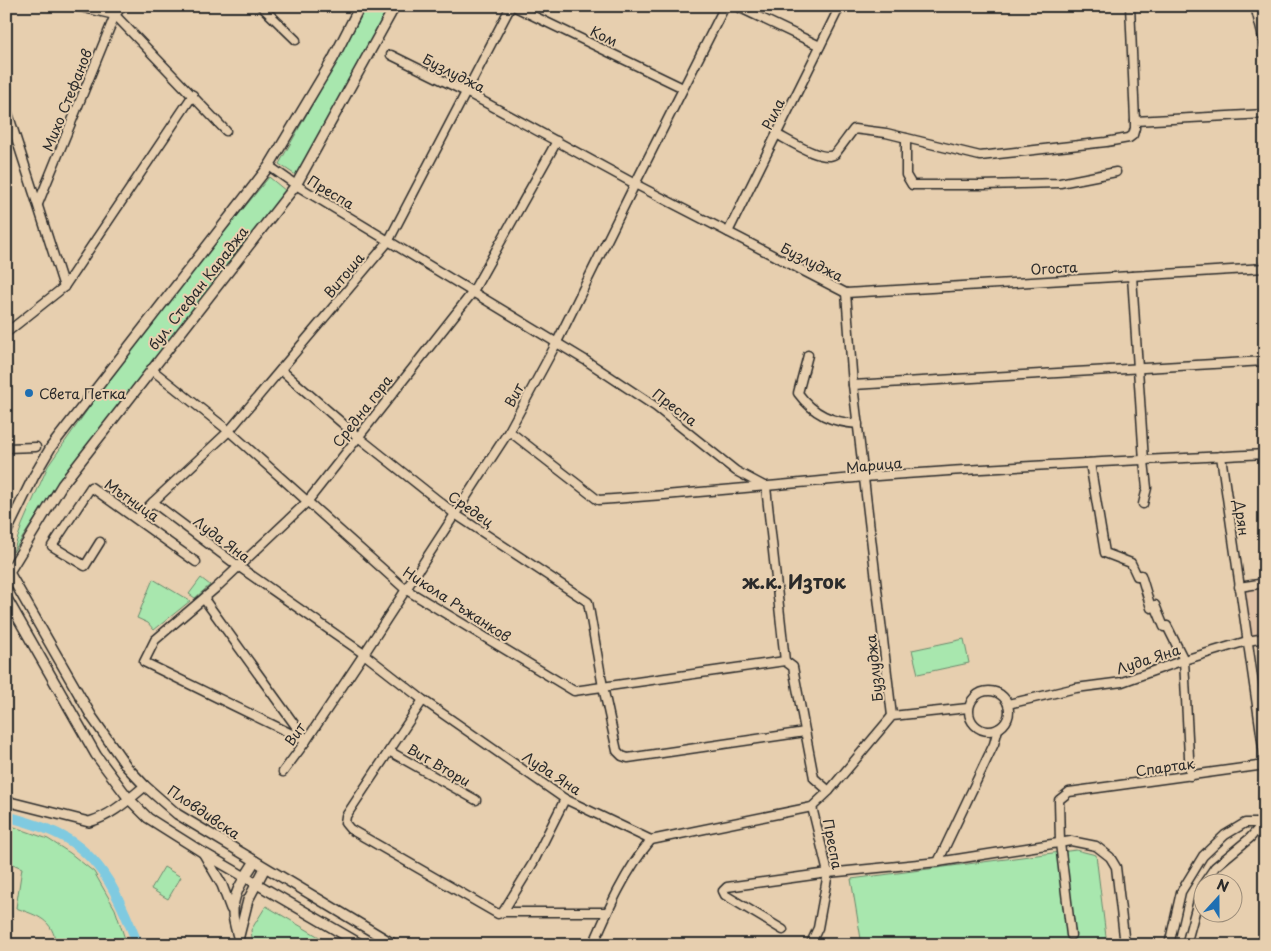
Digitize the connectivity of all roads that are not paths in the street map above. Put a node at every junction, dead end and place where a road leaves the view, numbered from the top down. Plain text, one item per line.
1 (75, 6) edge
2 (122, 6) edge
3 (261, 6) edge
4 (360, 6) edge
5 (395, 6) edge
6 (512, 6) edge
7 (725, 6) edge
8 (736, 6) edge
9 (840, 6) edge
10 (1130, 6) edge
11 (1255, 6) edge
12 (86, 7) edge
13 (115, 15) junction
14 (296, 40) dead end
15 (820, 46) junction
16 (1265, 46) edge
17 (391, 55) dead end
18 (683, 88) junction
19 (466, 92) junction
20 (193, 95) junction
21 (6, 107) edge
22 (1265, 114) edge
23 (1135, 120) junction
24 (226, 130) dead end
25 (776, 134) junction
26 (906, 138) junction
27 (557, 141) junction
28 (269, 166) junction
29 (1116, 172) dead end
30 (634, 184) junction
31 (296, 185) junction
32 (38, 204) junction
33 (728, 232) junction
34 (388, 242) junction
35 (1265, 268) edge
36 (1132, 276) junction
37 (64, 287) junction
38 (472, 293) junction
39 (846, 293) junction
40 (6, 333) edge
41 (556, 344) junction
42 (808, 356) dead end
43 (1265, 361) edge
44 (1138, 368) junction
45 (151, 370) junction
46 (280, 370) junction
47 (853, 385) junction
48 (858, 424) junction
49 (229, 431) junction
50 (509, 431) junction
51 (357, 436) junction
52 (36, 447) dead end
53 (6, 448) edge
54 (1265, 454) edge
55 (1221, 456) junction
56 (1144, 460) junction
57 (1090, 463) junction
58 (865, 477) junction
59 (766, 487) junction
60 (153, 502) junction
61 (307, 502) junction
62 (1143, 504) dead end
63 (455, 514) junction
64 (138, 518) junction
65 (6, 533) edge
66 (100, 542) dead end
67 (196, 562) dead end
68 (238, 566) junction
69 (7, 573) edge
70 (1265, 583) edge
71 (1239, 587) junction
72 (405, 589) junction
73 (6, 597) edge
74 (204, 599) junction
75 (1265, 638) edge
76 (1247, 641) junction
77 (364, 654) junction
78 (1184, 660) junction
79 (785, 661) junction
80 (603, 687) junction
81 (423, 700) junction
82 (1008, 704) junction
83 (968, 708) junction
84 (892, 716) junction
85 (998, 729) junction
86 (805, 732) junction
87 (306, 741) junction
88 (389, 751) junction
89 (1265, 761) edge
90 (1265, 765) edge
91 (283, 772) dead end
92 (1190, 776) junction
93 (144, 786) junction
94 (829, 791) junction
95 (129, 799) junction
96 (565, 799) junction
97 (476, 800) dead end
98 (6, 801) edge
99 (812, 807) junction
100 (1264, 823) edge
101 (651, 840) junction
102 (1060, 843) junction
103 (202, 852) junction
104 (255, 861) junction
105 (938, 862) junction
106 (265, 868) junction
107 (828, 874) junction
108 (245, 876) junction
109 (256, 883) junction
110 (503, 912) junction
111 (607, 912) junction
112 (232, 914) junction
113 (783, 930) dead end
114 (1070, 935) dead end
115 (239, 942) edge
116 (362, 945) edge
117 (395, 945) edge
118 (593, 945) edge
119 (810, 945) edge
120 (1124, 945) edge
121 (1169, 945) edge
122 (1186, 945) edge

1 - 12 street
2 - 13 street, Михо Стефанов
3 - 14 street
4 - 28 street, бул. Стефан Караджа
5 - 31 street, бул. Стефан Караджа
6 - 18 street, Ком
6 - 19 street, Витоша
7 - 18 street, Вит
8 - 15 street
9 - 15 street, Рила
10 - 23 street
11 - 16 street
12 - 13 street
13 - 20 street
13 - 32 street, Михо Стефанов
15 - 25 street, Рила
17 - 19 street, Бузлуджа
18 - 30 street, Вит
19 - 27 street, Бузлуджа
19 - 34 street, Витоша
20 - 24 street
20 - 37 street
21 - 32 street
22 - 23 street
23 - 26 street
25 - 26 street
25 - 33 street, Рила
26 - 29 street
27 - 30 street, Бузлуджа
27 - 38 street, Средна гора
28 - 31 street, Преспа
28 - 65 street, бул. Стефан Караджа
30 - 33 street, Бузлуджа
30 - 41 street, Вит
31 - 34 street, Преспа
31 - 45 street, бул. Стефан Караджа
32 - 37 street
33 - 39 street, Бузлуджа
34 - 38 street, Преспа
34 - 46 street, Витоша
35 - 36 street, Огоста
36 - 39 street, Огоста
36 - 44 street
37 - 40 street
38 - 41 street, Преспа
38 - 51 street, Средна гора
39 - 47 street, Бузлуджа
41 - 50 street, Вит
41 - 59 street, Преспа
42 - 48 street
43 - 44 street
44 - 47 street
44 - 56 street
45 - 49 street, Никола Ръжанков
45 - 69 street, бул. Стефан Караджа
46 - 49 street, Витоша
46 - 51 street, Средец
47 - 48 street, Бузлуджа
48 - 58 street, Бузлуджа
49 - 60 street, Витоша
49 - 61 street, Никола Ръжанков
50 - 59 street, Марица
50 - 63 street, Вит
51 - 61 street, Средна гора
51 - 63 street, Средец
52 - 53 street
54 - 55 street, Марица
55 - 56 street, Марица
55 - 71 street, Дрян
56 - 57 street, Марица
56 - 62 street
57 - 58 street, Марица
57 - 78 street
58 - 59 street, Марица
58 - 84 street, Бузлуджа
59 - 79 street
60 - 64 street, Витоша
60 - 68 street, Луда Яна
61 - 68 street, Средна гора
61 - 72 street, Никола Ръжанков
63 - 72 street, Вит
63 - 80 street, Средец
64 - 66 street, Мътница
64 - 67 street, Мътница
68 - 74 street, Средна гора
68 - 77 street, Луда Яна
69 - 93 street, Пловдивска
70 - 71 street
71 - 76 street, Дрян
72 - 77 street, Вит
72 - 80 street, Никола Ръжанков
73 - 95 street
74 - 87 street
74 - 87 street, Средна гора
75 - 76 street, Луда Яна
76 - 78 street, Луда Яна
76 - 89 street, Дрян
77 - 81 street, Луда Яна
77 - 87 street, Вит
78 - 82 street, Луда Яна
78 - 92 street
79 - 80 street, Никола Ръжанков
79 - 86 street
80 - 86 street, Средец
81 - 88 street
81 - 96 street, Луда Яна
82 - 83 street
82 - 85 street
83 - 84 street
83 - 85 street
84 - 94 street
85 - 105 street
86 - 94 street
87 - 91 street, Вит
88 - 97 street, Вит Втори
88 - 110 street
90 - 92 street, Спартак
92 - 102 street, Спартак
93 - 95 street
93 - 104 street, Пловдивска
94 - 99 street
95 - 98 street
95 - 103 street
96 - 101 street, Луда Яна
96 - 110 street
99 - 101 street
99 - 107 street, Преспа
100 - 121 street
100 - 122 street
101 - 111 street
102 - 105 street
102 - 114 street
102 - 120 street
103 - 108 street
103 - 112 street
104 - 106 street, Пловдивска
104 - 108 street
105 - 107 street
106 - 109 street
106 - 117 street, Пловдивска
107 - 113 street
107 - 119 street, Преспа
108 - 109 street
108 - 112 street
109 - 115 street
109 - 116 street
110 - 111 street
111 - 118 street
112 - 115 street

